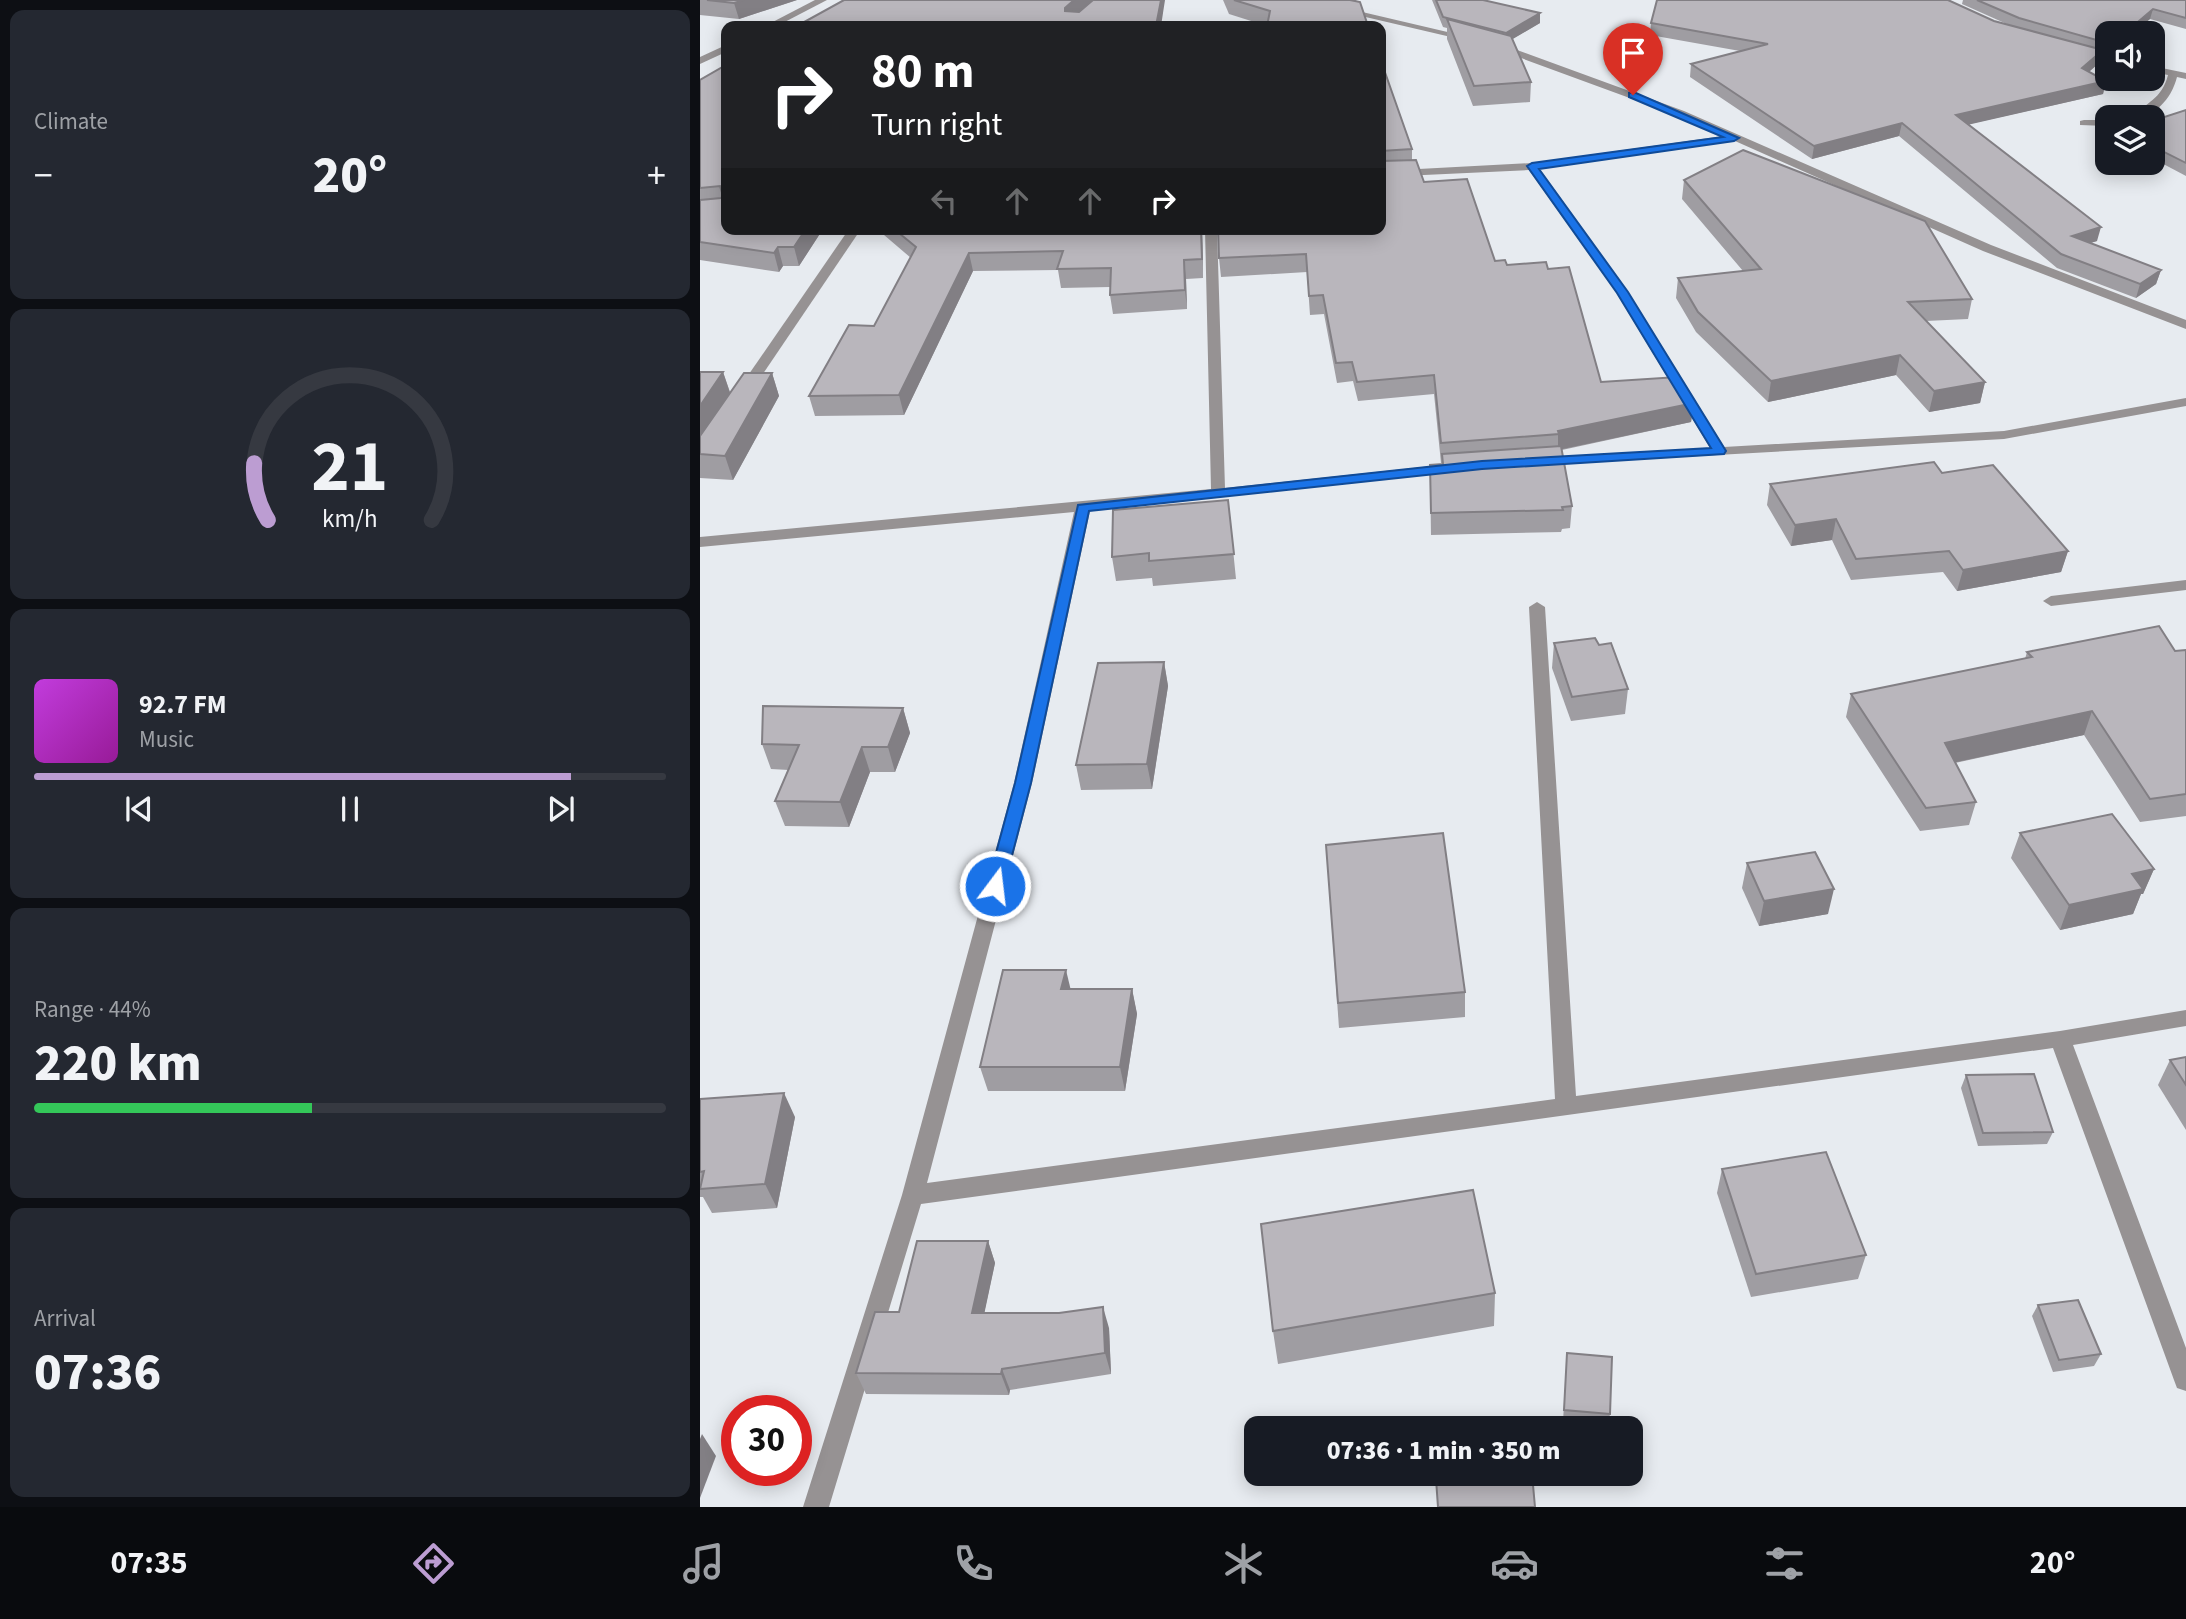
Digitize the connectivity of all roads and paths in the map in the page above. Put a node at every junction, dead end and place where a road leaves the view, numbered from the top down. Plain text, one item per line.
1 (822, 0) edge
2 (1298, 0) edge
3 (780, 21) edge
4 (1474, 40) edge
5 (1488, 43) edge
6 (721, 50) edge
7 (703, 58) edge
8 (2165, 72) edge
9 (2174, 74) junction
10 (2186, 76) edge
11 (2154, 105) edge
12 (2084, 123) dead end
13 (2095, 123) edge
14 (1734, 138) junction
15 (1532, 166) junction
16 (1386, 174) edge
17 (851, 235) edge
18 (1211, 235) edge
19 (2186, 325) edge
20 (739, 400) edge
21 (2186, 402) edge
22 (1719, 451) junction
23 (1524, 463) edge
24 (1468, 467) edge
25 (1218, 494) junction
26 (1083, 508) junction
27 (700, 542) edge
28 (2186, 585) edge
29 (2051, 601) dead end
30 (1537, 607) dead end
31 (2186, 1018) edge
32 (2060, 1039) junction
33 (1566, 1106) junction
34 (913, 1195) junction
35 (2186, 1380) edge
36 (816, 1507) edge

1 - 3 street
2 - 4 street
5 - 14 street
6 - 7 street
8 - 9 street
9 - 10 street
9 - 11 street
12 - 13 street
14 - 15 street
14 - 19 street
15 - 16 street
15 - 22 street
17 - 20 street
18 - 25 street
21 - 22 street
22 - 23 street
24 - 25 street
25 - 26 street
26 - 27 street
26 - 34 street
28 - 29 street
30 - 33 street
31 - 32 street
32 - 33 street
32 - 35 street
33 - 34 street
34 - 36 street

